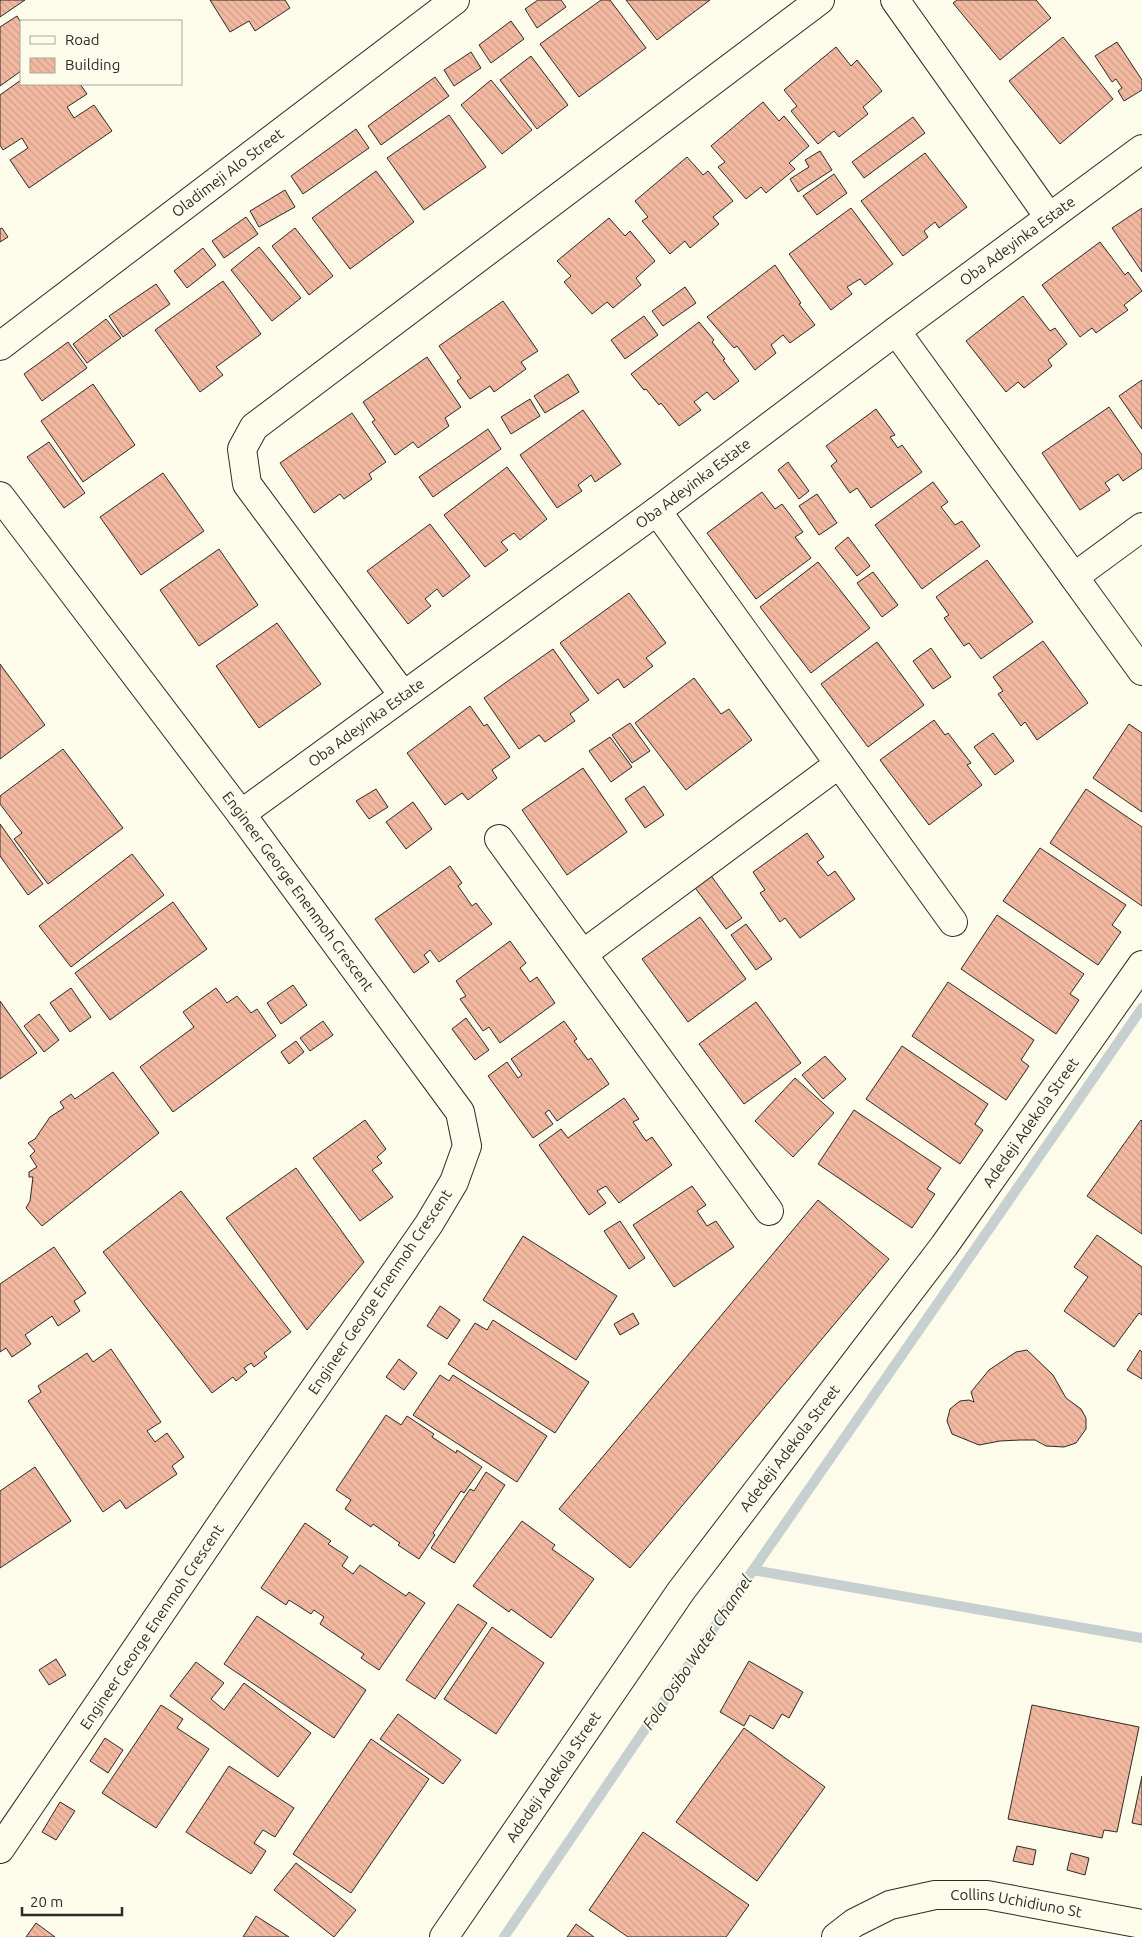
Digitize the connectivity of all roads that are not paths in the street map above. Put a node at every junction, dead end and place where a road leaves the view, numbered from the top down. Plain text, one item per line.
1 (455, 0) edge
2 (820, 0) edge
3 (895, 0) edge
4 (1142, 149) edge
5 (1049, 217) junction
6 (896, 331) junction
7 (0, 346) edge
8 (0, 496) edge
9 (657, 511) junction
10 (1142, 527) edge
11 (1074, 577) junction
12 (1142, 671) edge
13 (403, 695) junction
14 (840, 764) junction
15 (241, 814) junction
16 (499, 838) dead end
17 (953, 922) dead end
18 (583, 954) junction
19 (1142, 965) edge
20 (769, 1211) dead end
21 (0, 1849) edge
22 (1142, 1924) edge
23 (444, 1937) edge
24 (836, 1937) edge

1 - 7 street, Oladimeji Alo Street
2 - 13 street
3 - 5 street
4 - 5 street, Oba Adeyinka Estate
5 - 6 street, Oba Adeyinka Estate
6 - 9 street, Oba Adeyinka Estate
6 - 11 street
8 - 15 street, Engineer George Enenmoh Crescent
9 - 13 street, Oba Adeyinka Estate
9 - 14 street
10 - 11 street
11 - 12 street
13 - 15 street, Oba Adeyinka Estate
14 - 17 street
14 - 18 street
15 - 21 street, Engineer George Enenmoh Crescent
16 - 18 street
18 - 20 street
19 - 23 street, Adedeji Adekola Street
22 - 24 street, Collins Uchidiuno St

